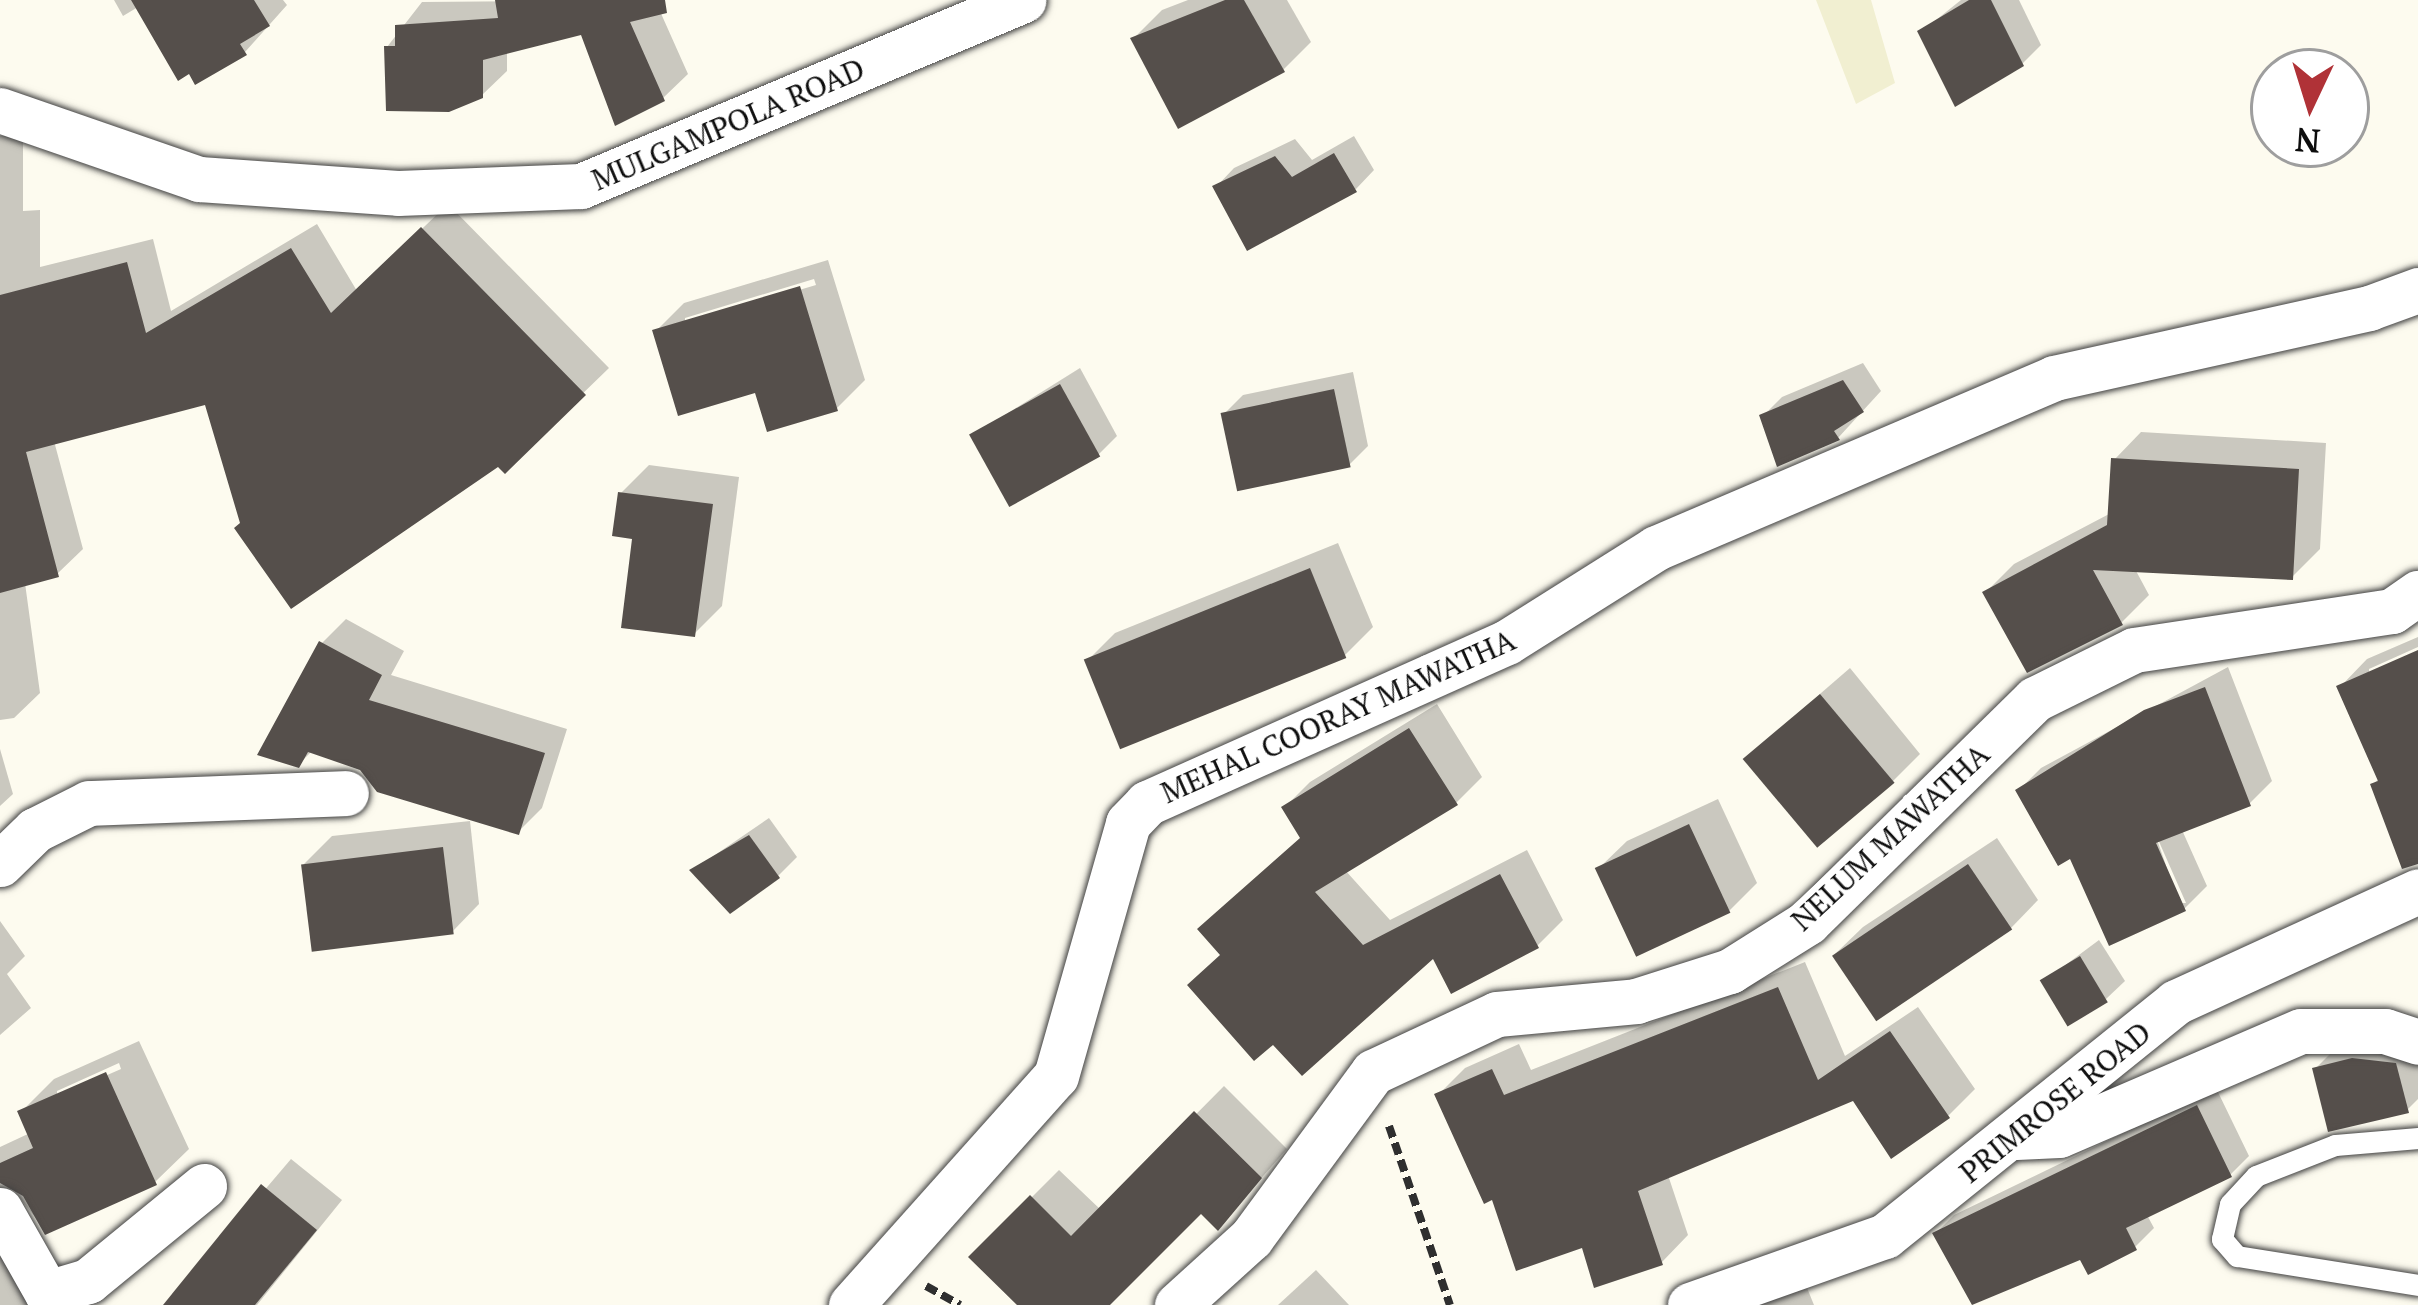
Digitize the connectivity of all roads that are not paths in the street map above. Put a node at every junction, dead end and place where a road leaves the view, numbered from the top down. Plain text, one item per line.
1 (1023, 0) edge
2 (0, 110) edge
3 (2418, 290) edge
4 (2418, 593) edge
5 (346, 793) dead end
6 (0, 865) edge
7 (2410, 902) edge
8 (2418, 1042) edge
9 (2016, 1137) junction
10 (2418, 1138) edge
11 (204, 1186) dead end
12 (0, 1210) edge
13 (2418, 1286) edge
14 (851, 1305) edge
15 (1177, 1305) edge
16 (1690, 1305) edge

1 - 2 street, MULGAMPOLA ROAD
3 - 14 street, MEHAL COORAY MAWATHA
4 - 15 street, NELUM MAWATHA
5 - 6 street
7 - 9 street, PRIMROSE ROAD
8 - 9 street
9 - 16 street, PRIMROSE ROAD
10 - 13 lane
11 - 12 street

